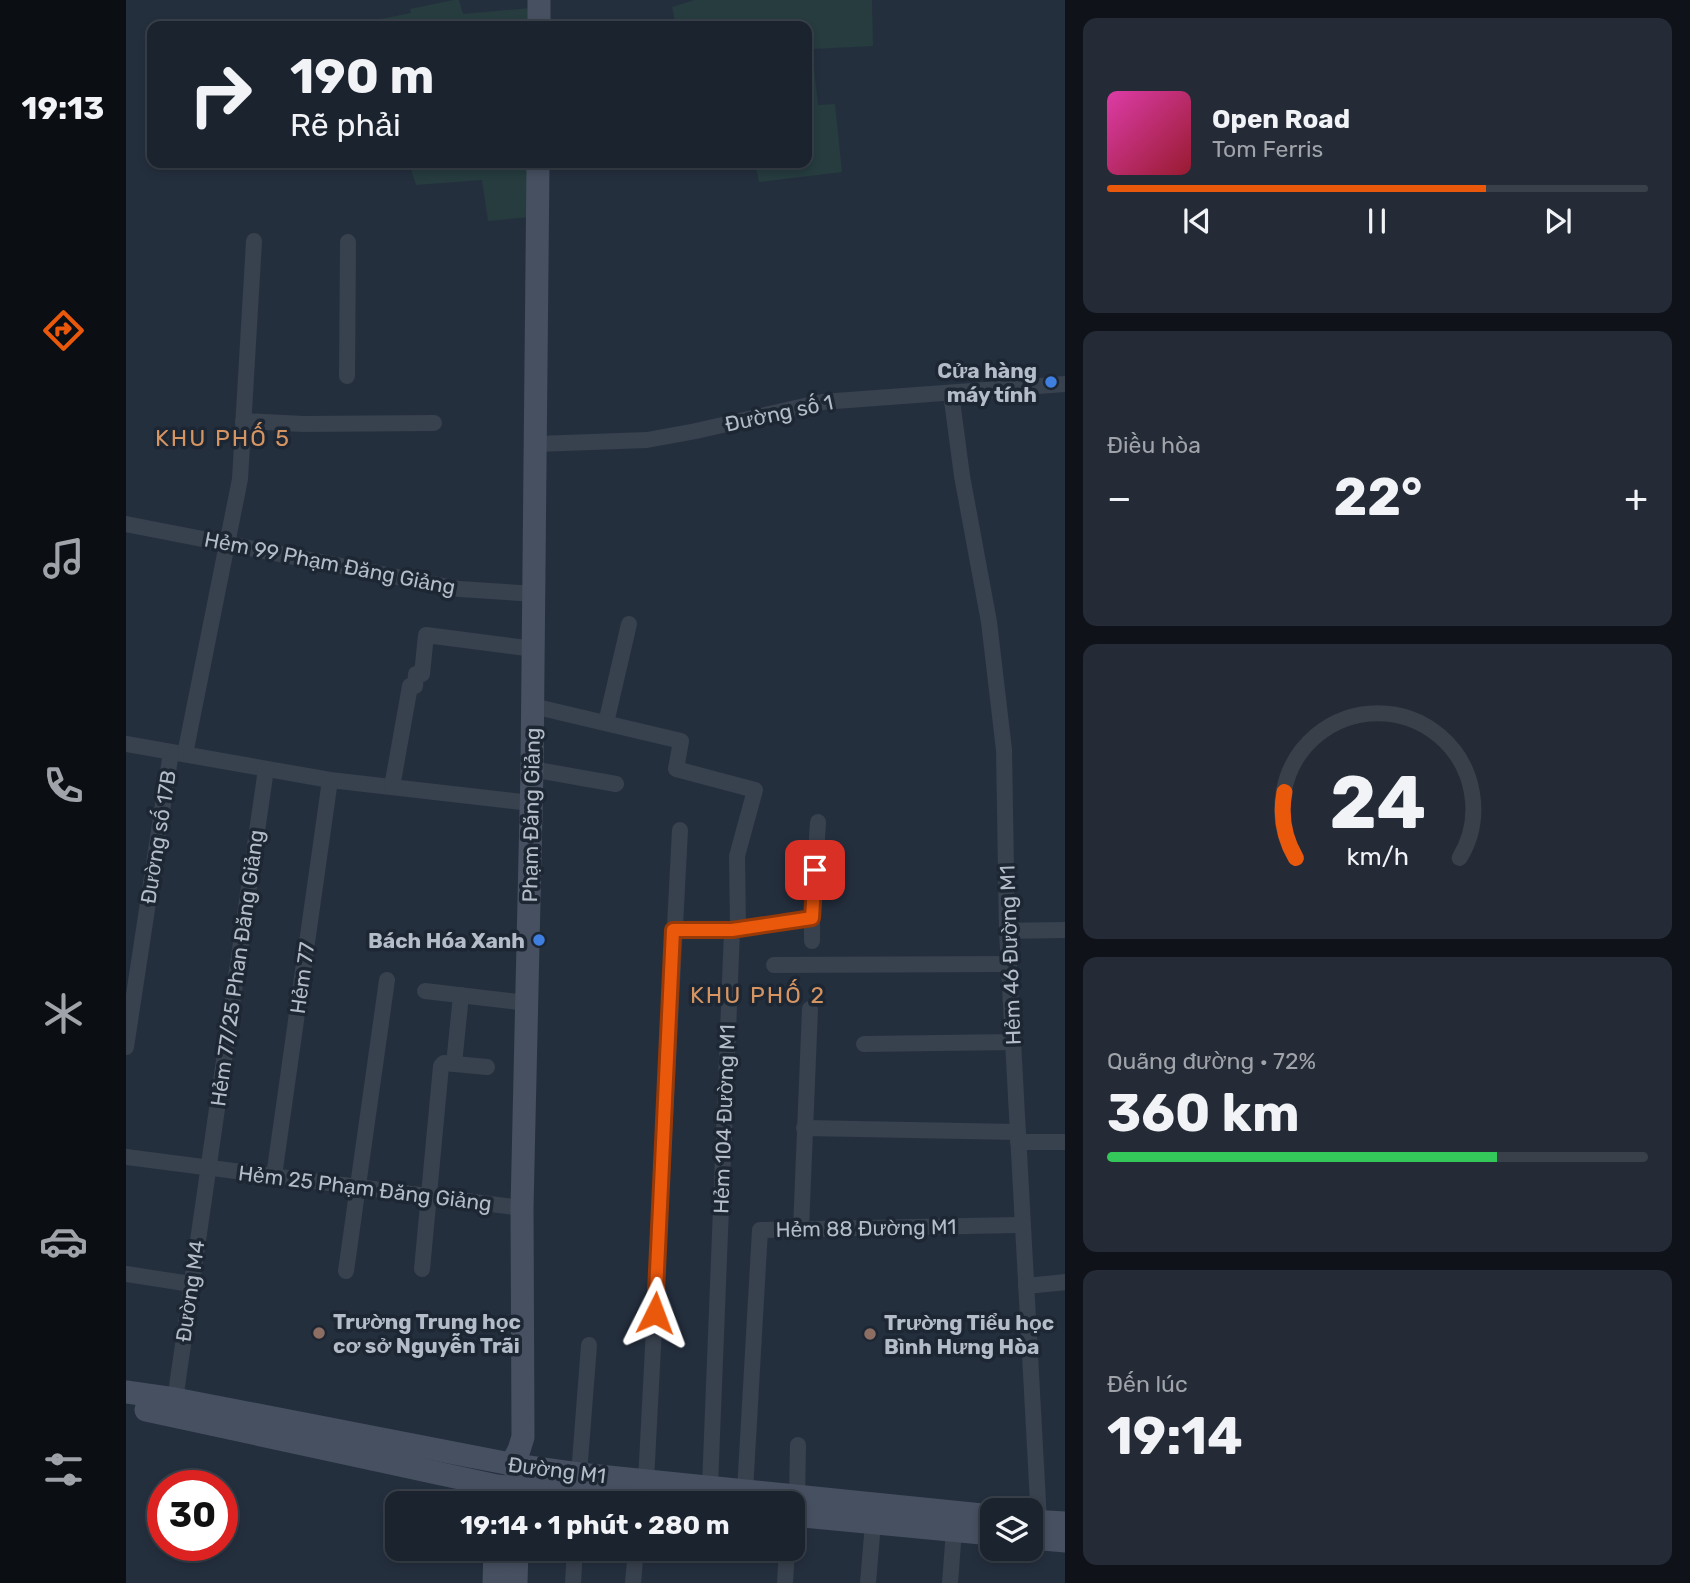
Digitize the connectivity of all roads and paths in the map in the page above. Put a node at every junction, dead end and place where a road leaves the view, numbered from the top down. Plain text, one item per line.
1 (539, 0) edge
2 (539, 21) edge
3 (538, 168) edge
4 (254, 241) dead end
5 (348, 242) dead end
6 (348, 376) dead end
7 (1065, 384) edge
8 (951, 393) junction
9 (243, 421) junction
10 (434, 423) dead end
11 (536, 444) junction
12 (126, 524) edge
13 (228, 544) junction
14 (535, 594) junction
15 (629, 624) dead end
16 (534, 649) junction
17 (533, 705) junction
18 (606, 723) junction
19 (126, 744) edge
20 (178, 753) junction
21 (266, 769) junction
22 (532, 769) junction
23 (330, 780) junction
24 (616, 784) dead end
25 (392, 787) junction
26 (531, 803) junction
27 (818, 822) dead end
28 (680, 830) dead end
29 (812, 918) junction
30 (673, 930) junction
31 (735, 930) junction
32 (1065, 930) edge
33 (1007, 931) junction
34 (811, 942) dead end
35 (1008, 964) junction
36 (774, 965) dead end
37 (387, 980) dead end
38 (425, 990) dead end
39 (461, 995) junction
40 (527, 1003) junction
41 (810, 1009) dead end
42 (1013, 1042) junction
43 (864, 1044) dead end
44 (126, 1047) edge
45 (454, 1064) junction
46 (487, 1068) dead end
47 (804, 1128) junction
48 (1018, 1137) junction
49 (1065, 1142) edge
50 (126, 1157) edge
51 (208, 1168) junction
52 (274, 1176) junction
53 (360, 1187) junction
54 (429, 1196) junction
55 (522, 1208) junction
56 (1023, 1225) junction
57 (801, 1229) junction
58 (422, 1269) dead end
59 (346, 1270) dead end
60 (126, 1274) edge
61 (1065, 1282) edge
62 (191, 1284) junction
63 (1026, 1286) junction
64 (589, 1345) dead end
65 (126, 1392) edge
66 (174, 1406) junction
67 (126, 1407) edge
68 (798, 1445) dead end
69 (509, 1482) edge
70 (710, 1486) junction
71 (578, 1491) edge
72 (641, 1491) edge
73 (672, 1491) edge
74 (745, 1491) joint
75 (796, 1491) edge
76 (1033, 1498) edge
77 (805, 1507) edge
78 (805, 1508) edge
79 (980, 1516) edge
80 (873, 1522) junction
81 (1065, 1523) edge
82 (1043, 1526) edge
83 (954, 1530) junction
84 (1043, 1531) edge
85 (980, 1533) edge
86 (1065, 1541) edge
87 (495, 1561) edge
88 (517, 1561) edge
89 (574, 1561) edge
90 (635, 1561) edge
91 (786, 1561) edge
92 (494, 1583) edge
93 (516, 1583) edge
94 (573, 1583) edge
95 (633, 1583) edge
96 (785, 1583) edge
97 (868, 1583) edge
98 (950, 1583) edge

1 - 2 street
3 - 11 street, Phạm Đăng Giảng
4 - 9 street, Đường số 17B
5 - 6 street
7 - 8 street, Đường số 1
8 - 11 street, Đường số 1
8 - 33 street, Hẻm 46 Đường M1
9 - 10 street
9 - 13 street, Đường số 17B
11 - 14 street, Phạm Đăng Giảng
12 - 13 street, Hẻm 99 Phạm Đăng Giảng
13 - 14 street, Hẻm 99 Phạm Đăng Giảng
13 - 20 street, Đường số 17B
14 - 16 street, Phạm Đăng Giảng
15 - 18 street
16 - 17 street, Phạm Đăng Giảng
16 - 25 street
17 - 18 street
17 - 22 street, Phạm Đăng Giảng
18 - 31 street, Hẻm 104 Đường M1
19 - 20 street
20 - 21 street
20 - 44 street, Đường số 17B
21 - 23 street
21 - 51 street, Hẻm 77/25 Phan Đăng Giảng
22 - 24 street
22 - 26 street, Phạm Đăng Giảng
23 - 25 street
23 - 52 street, Hẻm 77
25 - 26 street
26 - 40 street, Phạm Đăng Giảng
27 - 29 street
28 - 30 street
29 - 31 street
29 - 34 street
30 - 31 street
30 - 72 street
31 - 70 street, Hẻm 104 Đường M1
32 - 33 street
33 - 35 street, Hẻm 46 Đường M1
35 - 36 street
35 - 42 street, Hẻm 46 Đường M1
37 - 53 street
38 - 39 street
39 - 40 street
39 - 45 street
40 - 55 street, Phạm Đăng Giảng
41 - 47 street
42 - 43 street
42 - 48 street, Hẻm 46 Đường M1
45 - 46 street
45 - 54 street
47 - 48 street
47 - 57 street
48 - 49 street
48 - 56 street, Hẻm 46 Đường M1
50 - 51 street, Hẻm 25 Phạm Đăng Giảng
51 - 52 street, Hẻm 25 Phạm Đăng Giảng
51 - 62 street, Đường M4
52 - 53 street, Hẻm 25 Phạm Đăng Giảng
53 - 54 street, Hẻm 25 Phạm Đăng Giảng
53 - 59 street
54 - 55 street, Hẻm 25 Phạm Đăng Giảng
54 - 58 street
55 - 69 street, Phạm Đăng Giảng
56 - 57 street, Hẻm 88 Đường M1
56 - 63 street, Hẻm 46 Đường M1
57 - 74 street, Hẻm 88 Đường M1
60 - 62 street
61 - 63 street
62 - 66 street, Đường M4
63 - 76 street, Hẻm 46 Đường M1
64 - 71 street
65 - 66 street, Đường M1
66 - 67 street, Đường M1
66 - 69 street, Đường M1
68 - 75 street
69 - 71 street, Đường M1
70 - 73 street, Đường M1
70 - 74 street, Đường M1
77 - 79 street, Đường M1
78 - 80 street, Đường M1
80 - 83 street, Đường M1
80 - 97 street
81 - 82 street
83 - 85 street, Đường M1
83 - 98 street
84 - 86 street
87 - 92 street
88 - 93 street
89 - 94 street
90 - 95 street
91 - 96 street

